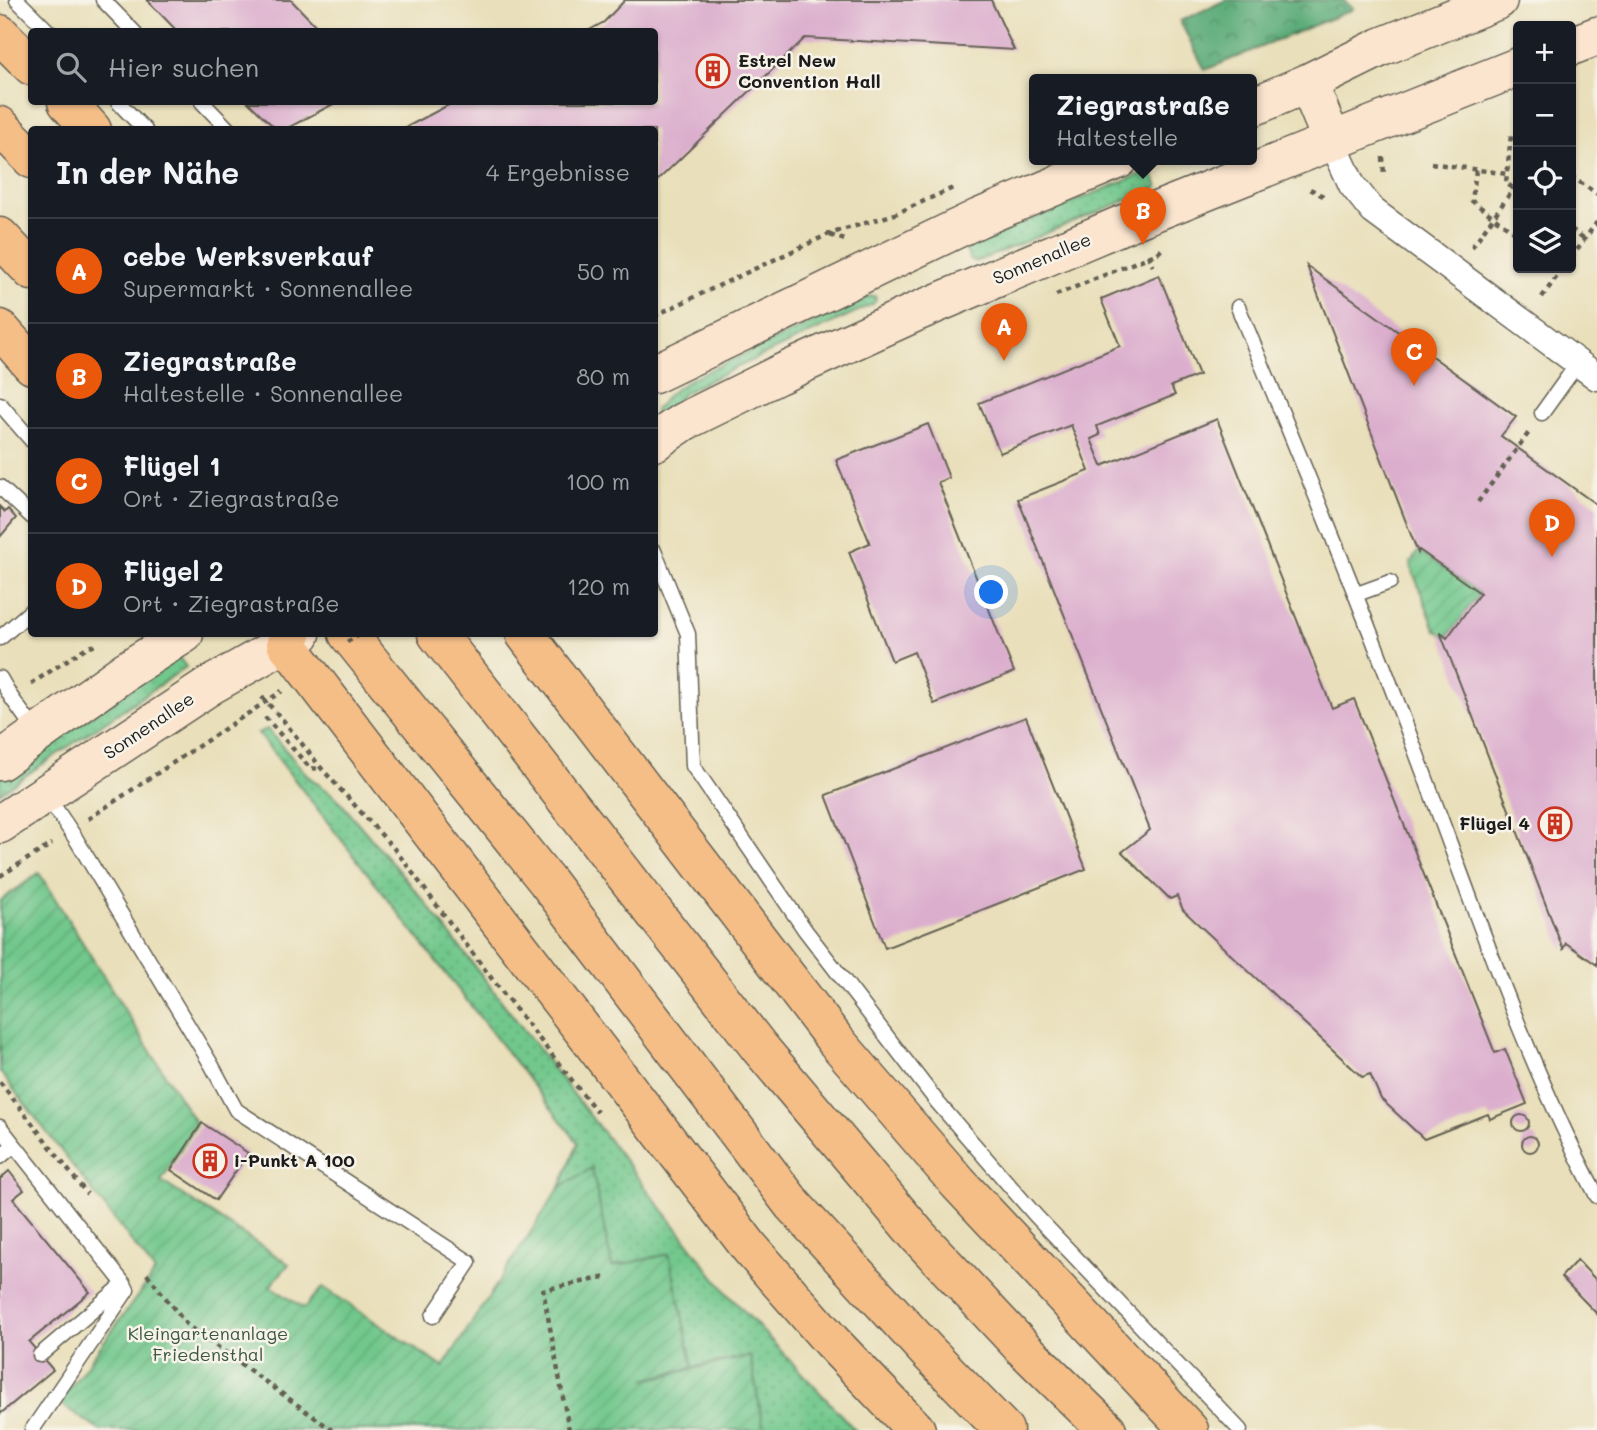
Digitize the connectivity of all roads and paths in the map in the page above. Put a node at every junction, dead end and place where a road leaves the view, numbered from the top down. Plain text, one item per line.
1 (17, 0) edge
2 (103, 0) edge
3 (1498, 0) edge
4 (44, 28) edge
5 (130, 28) edge
6 (0, 34) edge
7 (1597, 36) edge
8 (1576, 44) edge
9 (28, 62) edge
10 (1513, 69) edge
11 (1308, 83) junction
12 (1257, 104) edge
13 (70, 105) edge
14 (121, 105) edge
15 (205, 105) edge
16 (0, 126) edge
17 (88, 126) edge
18 (141, 126) edge
19 (225, 126) edge
20 (1513, 136) edge
21 (1332, 141) junction
22 (28, 155) edge
23 (1432, 163) dead end
24 (1105, 165) edge
25 (1476, 170) junction
26 (1507, 174) junction
27 (1576, 179) edge
28 (957, 187) dead end
29 (1513, 188) edge
30 (1513, 194) edge
31 (1597, 194) edge
32 (1494, 217) junction
33 (1597, 222) edge
34 (1513, 231) edge
35 (1576, 233) edge
36 (0, 237) edge
37 (1585, 239) junction
38 (1472, 247) dead end
39 (1576, 251) edge
40 (28, 267) edge
41 (1559, 273) edge
42 (1542, 297) dead end
43 (1238, 307) dead end
44 (658, 314) edge
45 (0, 329) edge
46 (28, 360) edge
47 (1588, 370) edge
48 (658, 372) edge
49 (0, 404) edge
50 (1539, 417) joint
51 (28, 436) edge
52 (658, 439) edge
53 (0, 487) edge
54 (1478, 502) dead end
55 (28, 513) edge
56 (658, 561) edge
57 (1390, 582) dead end
58 (1357, 594) junction
59 (28, 614) edge
60 (179, 637) edge
61 (348, 637) edge
62 (438, 637) edge
63 (527, 637) edge
64 (0, 638) edge
65 (110, 643) dead end
66 (310, 646) edge
67 (0, 678) edge
68 (258, 694) dead end
69 (11, 697) junction
70 (266, 702) junction
71 (265, 717) dead end
72 (37, 734) junction
73 (0, 761) edge
74 (47, 794) junction
75 (0, 824) edge
76 (71, 831) junction
77 (0, 876) edge
78 (0, 1082) edge
79 (0, 1127) edge
80 (14, 1145) junction
81 (0, 1157) edge
82 (1597, 1196) edge
83 (92, 1202) dead end
84 (143, 1268) dead end
85 (607, 1277) dead end
86 (124, 1283) junction
87 (433, 1316) dead end
88 (40, 1354) dead end
89 (32, 1430) edge
90 (332, 1430) edge
91 (569, 1430) edge
92 (916, 1430) edge
93 (1004, 1430) edge
94 (1107, 1430) edge
95 (1189, 1430) edge
96 (1240, 1430) edge

1 - 4 lane
2 - 5 lane
3 - 11 main road
6 - 9 highway
7 - 8 main road
10 - 21 main road, Sonnenallee
11 - 12 main road
11 - 21 main road
13 - 17 highway
14 - 18 lane
15 - 19 lane
16 - 22 highway
20 - 26 path
21 - 47 street
21 - 52 main road, Sonnenallee
23 - 25 path
24 - 48 main road
25 - 26 path
25 - 32 path
26 - 29 path
27 - 31 path
28 - 44 path
30 - 32 path
32 - 34 path
32 - 38 path
33 - 37 path
35 - 37 path
36 - 40 highway
37 - 39 path
41 - 42 path
43 - 58 lane
45 - 46 highway
47 - 50 lane
49 - 51 lane
50 - 54 path
53 - 55 lane
56 - 96 lane
57 - 58 lane
58 - 82 lane
59 - 64 lane
60 - 72 main road
61 - 66 path, bridge
62 - 94 highway
63 - 95 highway
65 - 69 path
66 - 70 path
66 - 74 main road, Sonnenallee
66 - 92 highway
66 - 93 highway
67 - 69 lane
68 - 70 path
69 - 72 lane
70 - 71 path
70 - 76 path
72 - 73 main road
74 - 75 main road, Sonnenallee
74 - 76 lane
76 - 77 path
76 - 87 lane
78 - 83 path
79 - 80 lane
80 - 81 lane
80 - 86 lane
84 - 90 path
85 - 91 path
86 - 88 lane
86 - 89 lane

